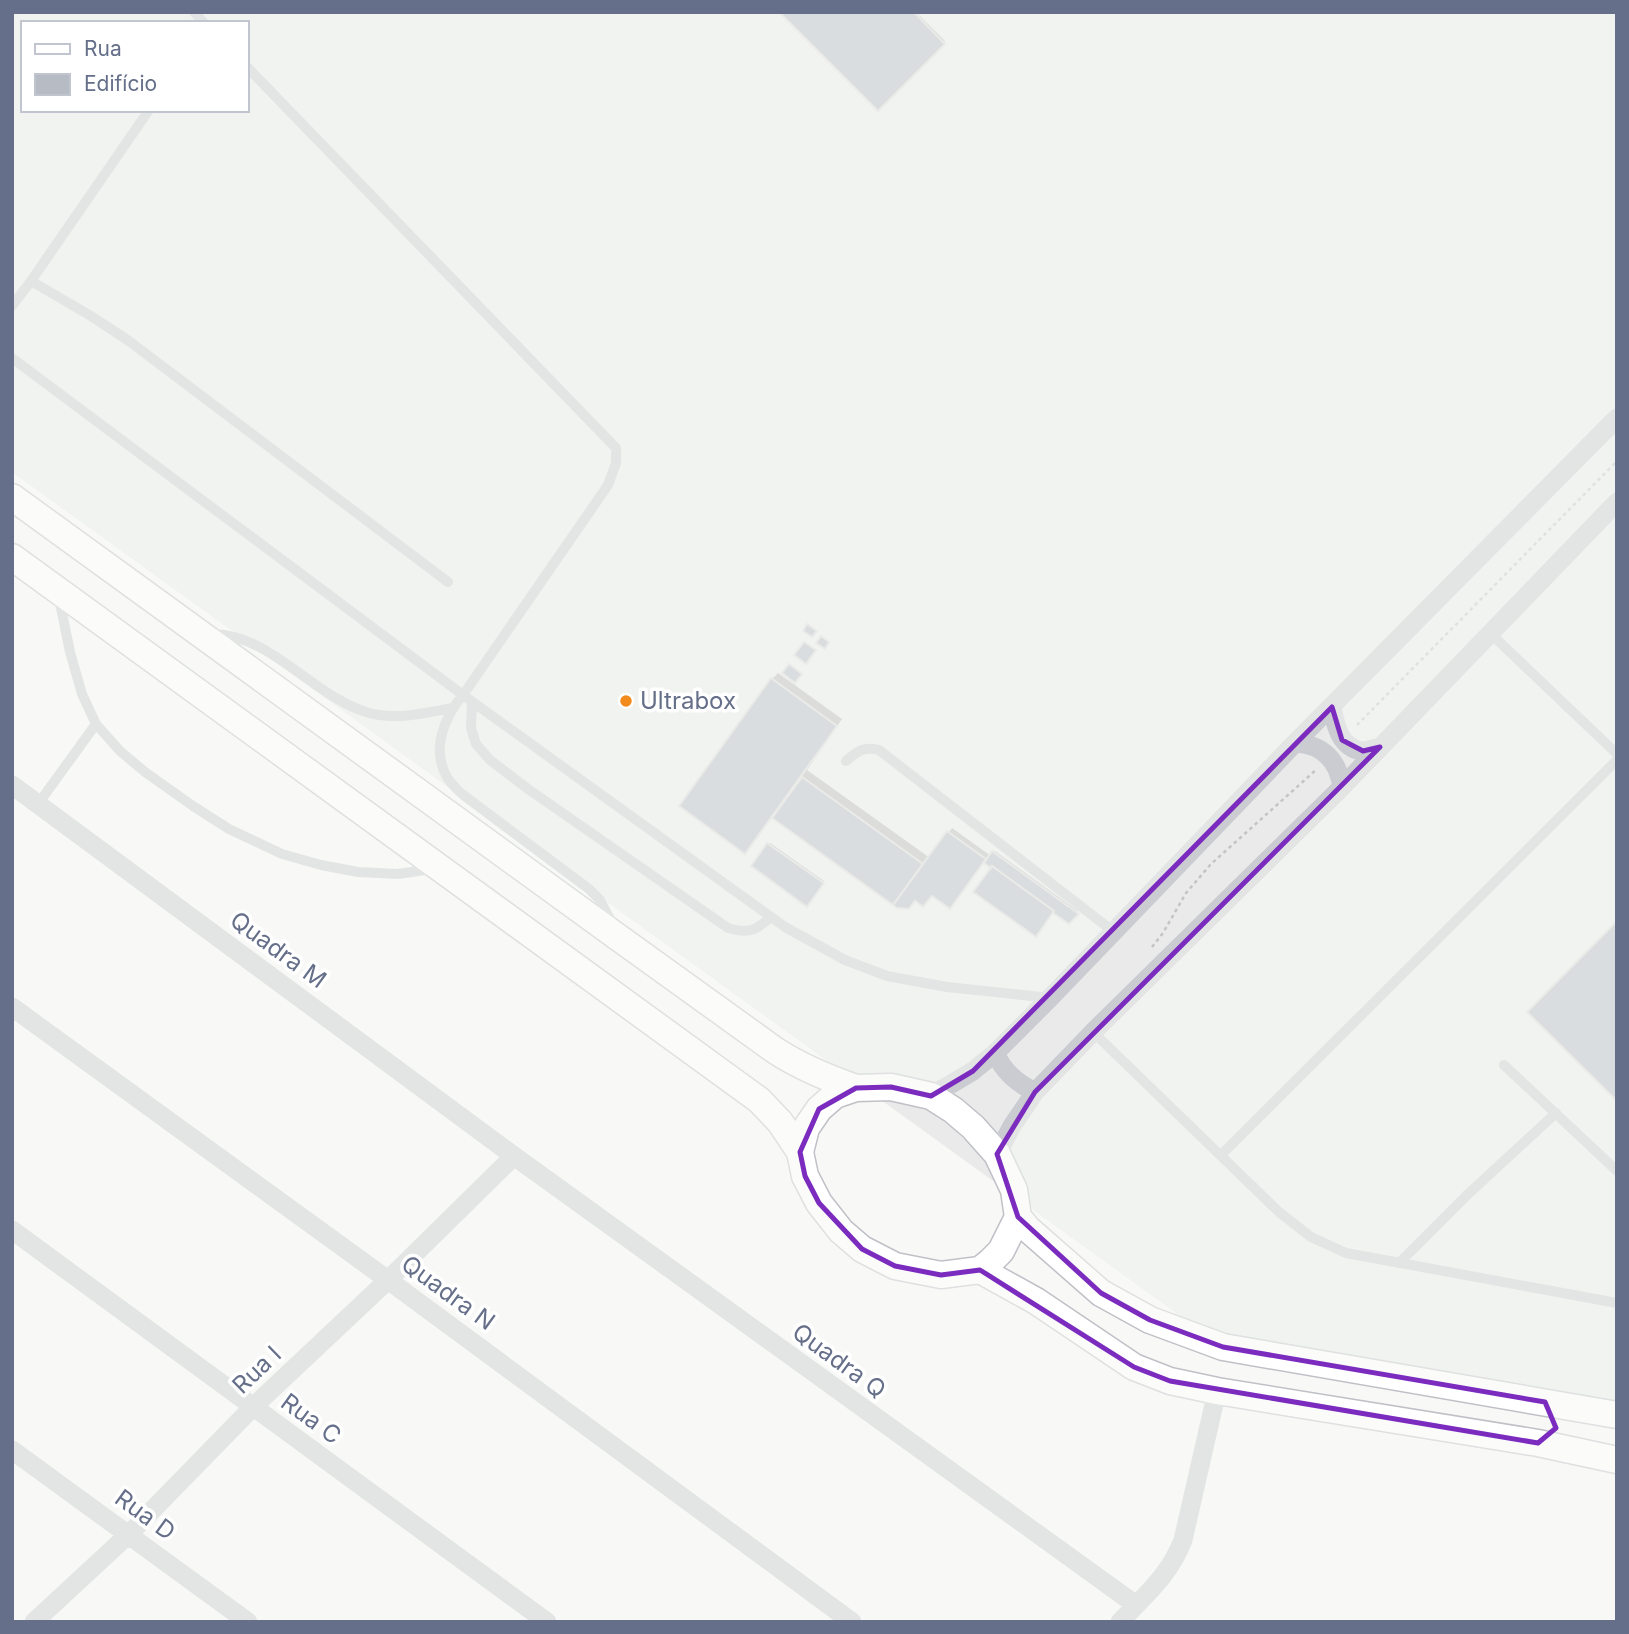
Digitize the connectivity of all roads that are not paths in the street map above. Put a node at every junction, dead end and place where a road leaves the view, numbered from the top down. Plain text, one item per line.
1 (248, 68) edge
2 (148, 112) edge
3 (31, 281) junction
4 (12, 306) edge
5 (12, 358) edge
6 (1617, 418) edge
7 (12, 497) edge
8 (1617, 502) edge
9 (12, 556) edge
10 (448, 582) dead end
11 (58, 590) junction
12 (1489, 632) junction
13 (200, 634) junction
14 (463, 695) junction
15 (472, 702) junction
16 (1332, 707) junction
17 (452, 708) junction
18 (96, 724) junction
19 (1295, 743) junction
20 (1380, 747) junction
21 (1617, 754) edge
22 (1617, 760) edge
23 (846, 761) dead end
24 (12, 785) edge
25 (1342, 787) junction
26 (38, 804) junction
27 (440, 867) junction
28 (771, 917) junction
29 (1114, 932) junction
30 (619, 939) junction
31 (1050, 998) junction
32 (12, 1007) edge
33 (1093, 1032) junction
34 (995, 1053) junction
35 (1504, 1065) dead end
36 (856, 1088) junction
37 (1035, 1092) junction
38 (931, 1097) junction
39 (1556, 1113) junction
40 (800, 1152) junction
41 (997, 1154) junction
42 (514, 1156) junction
43 (1221, 1156) junction
44 (1617, 1171) edge
45 (1018, 1217) junction
46 (12, 1230) edge
47 (1399, 1263) junction
48 (980, 1270) junction
49 (388, 1280) junction
50 (1617, 1303) edge
51 (1217, 1391) junction
52 (1545, 1402) junction
53 (253, 1407) junction
54 (1617, 1415) edge
55 (1538, 1443) junction
56 (12, 1450) edge
57 (1617, 1461) edge
58 (130, 1534) junction
59 (1136, 1605) junction
60 (34, 1622) edge
61 (248, 1622) edge
62 (547, 1622) edge
63 (852, 1622) edge
64 (1120, 1622) edge

1 - 14 lane
2 - 3 lane
3 - 4 lane
3 - 10 lane
5 - 14 lane
6 - 16 street
7 - 13 main road
8 - 12 street
9 - 11 main road
11 - 18 lane
11 - 27 main road
12 - 20 street
12 - 21 lane
13 - 17 lane
13 - 30 main road
14 - 15 lane
14 - 17 lane
15 - 28 lane
15 - 28 lane
16 - 19 street
16 - 20 street
17 - 30 lane
18 - 26 lane
18 - 27 lane
19 - 25 street
19 - 29 street
20 - 25 street
22 - 43 lane
23 - 29 lane
24 - 26 street, Quadra M
25 - 33 street
26 - 42 street, Quadra M
27 - 40 main road
28 - 31 lane
29 - 31 street
30 - 36 main road
31 - 34 street
32 - 49 street, Quadra N
33 - 37 street
33 - 43 lane
34 - 37 street
34 - 38 street
35 - 39 lane
36 - 38 main road
36 - 40 main road
37 - 41 street
38 - 41 main road
39 - 44 lane
39 - 47 lane
40 - 48 main road
41 - 45 main road
42 - 49 street, Rua I
42 - 59 street, Quadra Q
43 - 47 lane
45 - 48 main road
45 - 52 main road
46 - 53 street, Rua C
47 - 50 lane
48 - 51 main road
49 - 53 street, Rua I
49 - 63 street, Quadra N
51 - 55 main road
51 - 59 street
52 - 54 main road
52 - 55 main road
53 - 58 street, Rua I
53 - 62 street, Rua C
55 - 57 main road
56 - 58 street, Rua D
58 - 60 street, Rua I
58 - 61 street, Rua D
59 - 64 street

